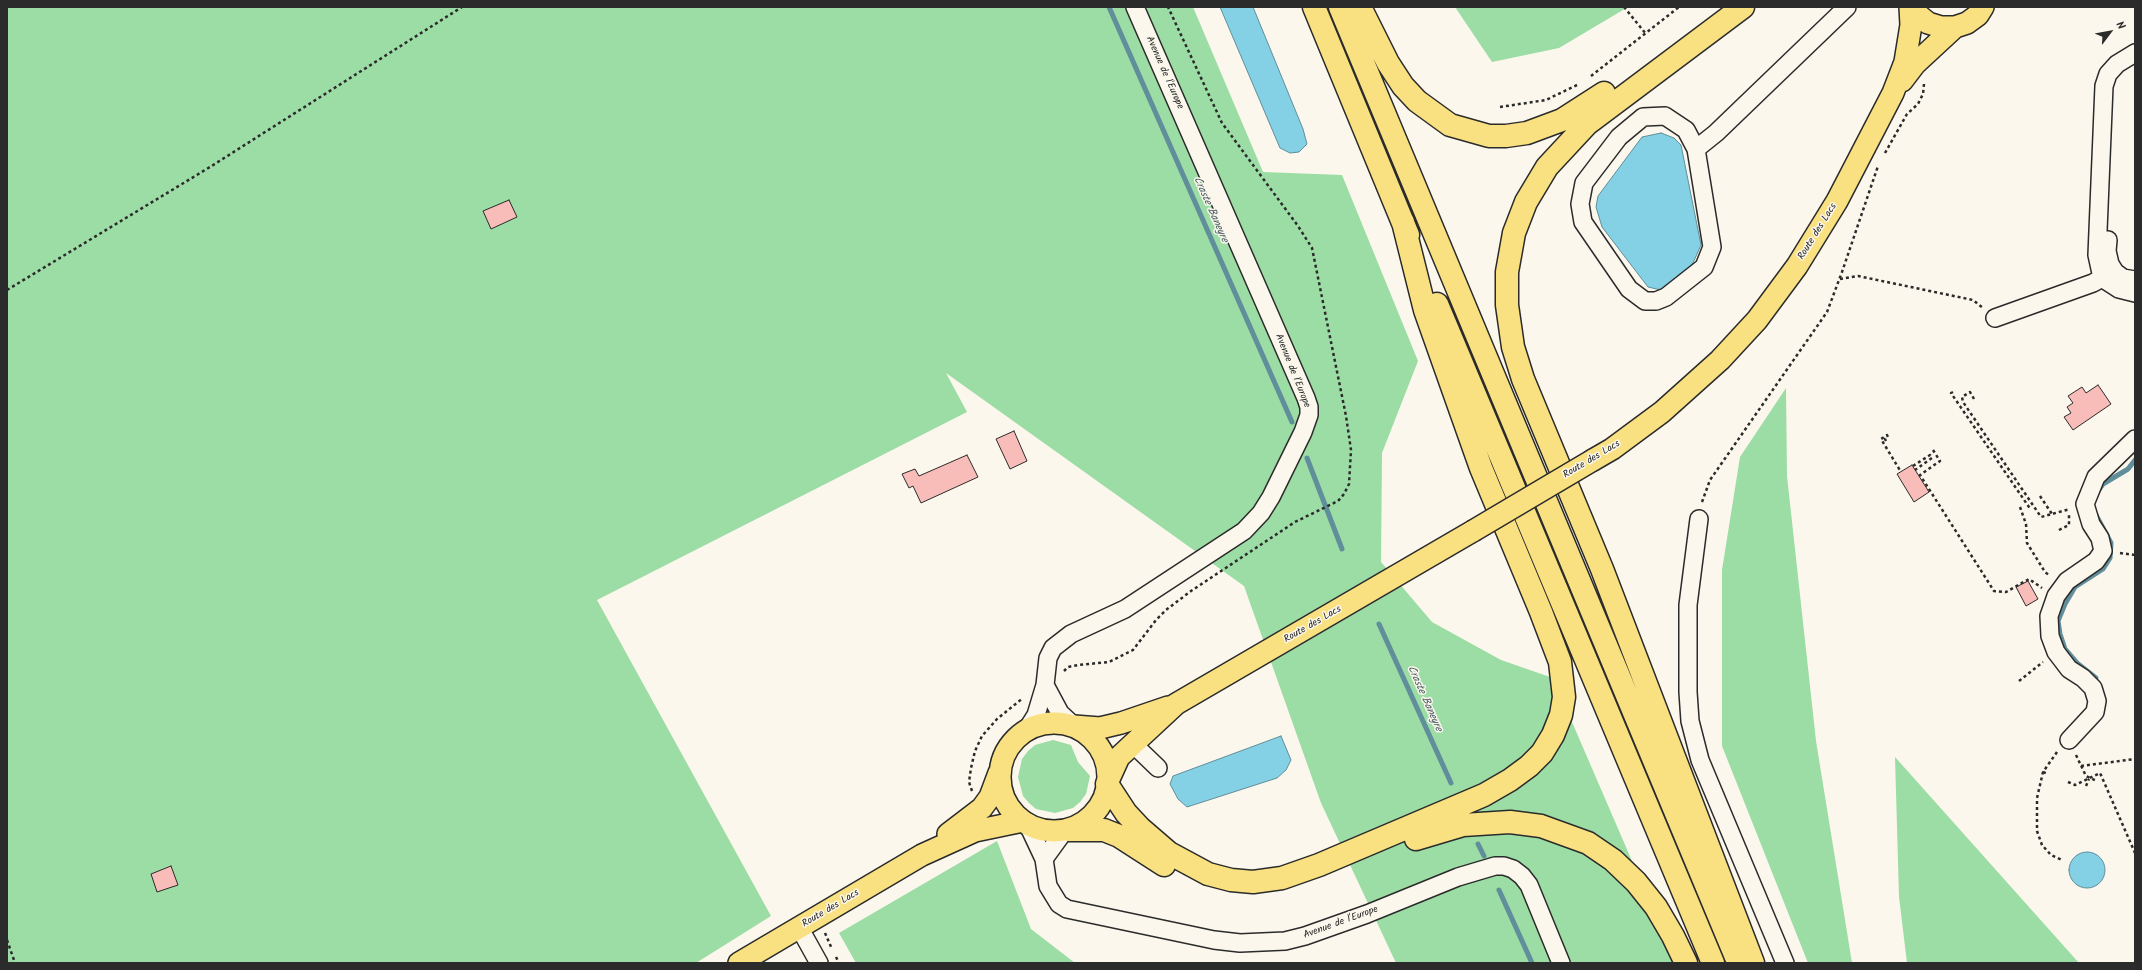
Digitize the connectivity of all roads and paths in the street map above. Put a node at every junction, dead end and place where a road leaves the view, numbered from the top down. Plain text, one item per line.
1 (462, 7) edge
2 (1135, 7) edge
3 (1168, 7) edge
4 (1314, 7) edge
5 (1340, 7) edge
6 (1360, 7) edge
7 (1624, 7) edge
8 (1679, 7) edge
9 (1720, 7) edge
10 (1743, 7) edge
11 (1847, 7) edge
12 (1911, 7) edge
13 (1984, 7) edge
14 (1955, 27) junction
15 (1646, 34) junction
16 (2135, 54) edge
17 (2135, 65) edge
18 (1590, 77) dead end
19 (1924, 81) dead end
20 (1584, 82) dead end
21 (1893, 93) junction
22 (1500, 108) dead end
23 (1696, 149) junction
24 (1882, 159) dead end
25 (1878, 165) dead end
26 (1402, 222) junction
27 (2102, 278) junction
28 (1839, 280) junction
29 (2135, 280) edge
30 (7, 290) edge
31 (2135, 293) edge
32 (1995, 318) joint
33 (1953, 392) dead end
34 (1974, 399) dead end
35 (2135, 439) edge
36 (1886, 441) dead end
37 (1933, 450) dead end
38 (1913, 466) dead end
39 (1915, 470) dead end
40 (1901, 472) dead end
41 (2040, 496) dead end
42 (2020, 508) dead end
43 (2069, 509) dead end
44 (2031, 510) dead end
45 (1699, 518) joint
46 (2059, 530) dead end
47 (2118, 553) dead end
48 (2135, 555) edge
49 (2067, 581) junction
50 (2056, 596) junction
51 (2056, 652) junction
52 (1046, 680) junction
53 (2019, 681) dead end
54 (1025, 696) dead end
55 (1176, 704) junction
56 (1074, 726) junction
57 (1026, 731) junction
58 (2069, 740) junction
59 (1132, 743) junction
60 (2135, 759) edge
61 (2081, 766) junction
62 (1158, 768) dead end
63 (1000, 769) junction
64 (2044, 772) junction
65 (2048, 774) dead end
66 (2089, 778) junction
67 (2096, 781) dead end
68 (1108, 782) junction
69 (2068, 782) dead end
70 (2086, 786) dead end
71 (982, 808) junction
72 (1025, 823) junction
73 (1067, 830) junction
74 (2135, 853) edge
75 (922, 854) junction
76 (1044, 859) junction
77 (2062, 860) dead end
78 (818, 916) junction
79 (799, 927) junction
80 (7, 940) edge
81 (15, 963) edge
82 (739, 963) edge
83 (819, 963) edge
84 (839, 963) edge
85 (1560, 963) edge
86 (1686, 963) edge
87 (1713, 963) edge
88 (1738, 963) edge
89 (1753, 963) edge
90 (1785, 963) edge

1 - 30 path
2 - 52 street, Avenue de l'Europe
3 - 52 path
4 - 26 highway
5 - 88 highway
6 - 9 highway
7 - 15 path
8 - 15 path
10 - 89 highway
11 - 23 street
12 - 14 main road, Route des Lacs
12 - 21 main road, Route des Lacs
13 - 14 main road, Route des Lacs
14 - 21 main road, Route des Lacs
15 - 18 path
16 - 27 street
17 - 29 street
19 - 24 path
20 - 22 path
21 - 55 main road, Route des Lacs, bridge
23 - 23 street
25 - 28 path
26 - 68 highway
26 - 87 highway
27 - 31 street
27 - 32 street
28 - 32 path
28 - 45 path
33 - 44 path
34 - 41 path
35 - 49 street
36 - 40 path
37 - 50 path
38 - 39 path
42 - 49 path
43 - 46 path
45 - 90 street
47 - 48 path
49 - 50 street
50 - 51 street
51 - 53 path
51 - 58 street
52 - 56 street
52 - 57 street, Avenue de l'Europe
54 - 71 path
55 - 56 main road, Route des Lacs
55 - 59 main road, Route des Lacs
56 - 57 main road
56 - 68 main road
57 - 63 main road
58 - 61 path
58 - 64 path
59 - 62 street
59 - 68 main road, Route des Lacs
60 - 61 path
61 - 66 path
63 - 71 main road, Route des Lacs
63 - 72 main road
64 - 65 path
64 - 77 path
66 - 67 path
66 - 69 path
66 - 70 path
66 - 74 path
68 - 73 main road
71 - 75 main road, Route des Lacs
72 - 73 main road
72 - 75 main road, Route des Lacs
72 - 76 street, Avenue de l'Europe
73 - 76 street
73 - 86 highway
75 - 78 main road, Route des Lacs
76 - 85 street, Avenue de l'Europe
78 - 79 main road, Route des Lacs
78 - 84 path
79 - 82 main road, Route des Lacs
79 - 83 street
80 - 81 path

